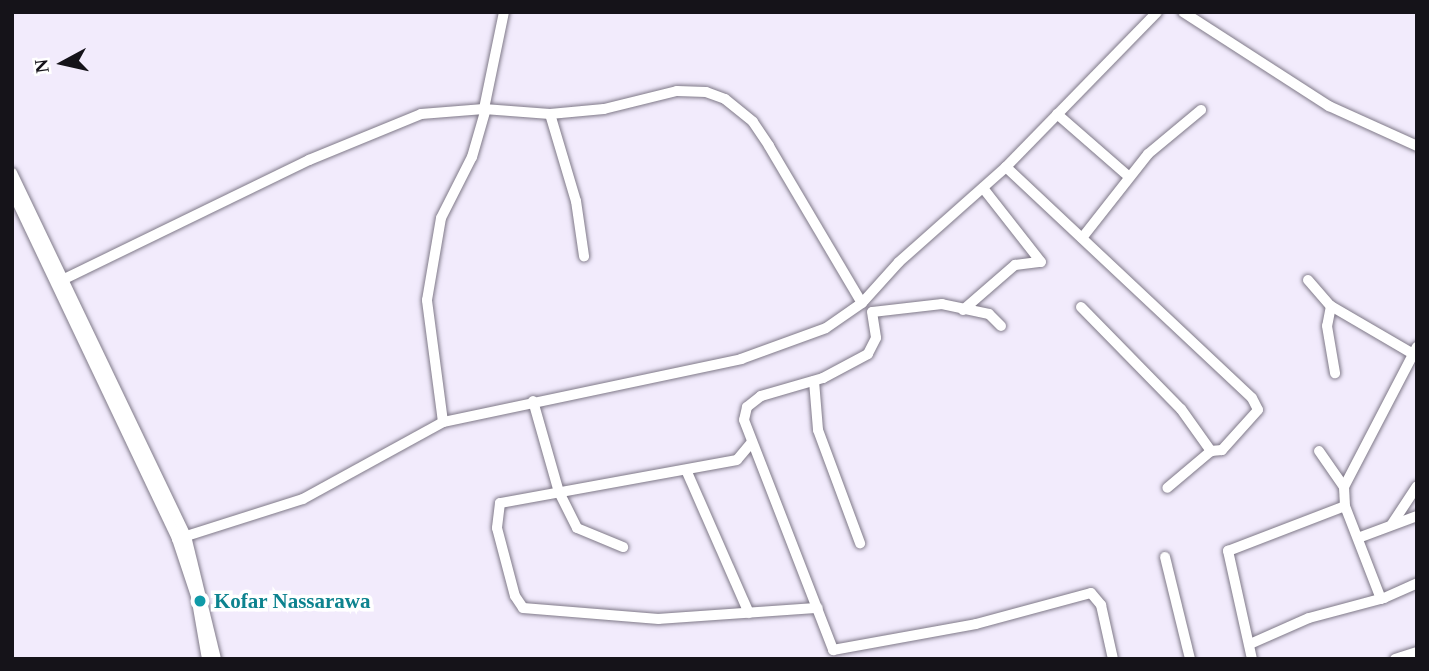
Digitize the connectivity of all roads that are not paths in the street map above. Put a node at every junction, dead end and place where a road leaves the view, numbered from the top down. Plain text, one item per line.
1 (504, 12) edge
2 (1157, 12) edge
3 (1183, 12) edge
4 (484, 110) junction
5 (1201, 110) dead end
6 (550, 114) junction
7 (1057, 114) junction
8 (1417, 146) edge
9 (1006, 167) junction
10 (12, 173) edge
11 (1128, 176) junction
12 (983, 188) junction
13 (12, 191) edge
14 (1082, 238) junction
15 (584, 256) dead end
16 (1308, 280) dead end
17 (61, 281) junction
18 (862, 303) junction
19 (1331, 306) junction
20 (1081, 307) dead end
21 (963, 310) junction
22 (1001, 326) dead end
23 (1414, 355) edge
24 (1335, 373) dead end
25 (814, 382) junction
26 (533, 401) junction
27 (443, 422) junction
28 (752, 442) junction
29 (1211, 451) junction
30 (1319, 451) dead end
31 (687, 472) junction
32 (1417, 486) edge
33 (1344, 487) junction
34 (1167, 488) dead end
35 (559, 492) junction
36 (1345, 506) junction
37 (1417, 516) edge
38 (1392, 525) junction
39 (181, 537) junction
40 (1358, 538) junction
41 (860, 543) dead end
42 (623, 547) dead end
43 (1165, 557) dead end
44 (1417, 583) edge
45 (1381, 599) junction
46 (818, 608) junction
47 (749, 613) junction
48 (1250, 644) junction
49 (1417, 652) edge
50 (207, 659) edge
51 (216, 659) edge
52 (1113, 659) edge
53 (1191, 659) edge
54 (1252, 659) edge
55 (1395, 659) edge

1 - 4 street
2 - 7 street
3 - 8 street
4 - 6 street
4 - 17 street
4 - 27 street
5 - 11 street
6 - 15 street
6 - 18 street
7 - 9 street
7 - 11 street
9 - 12 street
9 - 14 street
10 - 17 street
11 - 14 street
12 - 18 street
12 - 21 street
13 - 17 street
14 - 29 street
16 - 19 street
17 - 39 street
18 - 26 street
19 - 23 street
19 - 24 street
20 - 29 street
21 - 22 street
21 - 25 street
23 - 33 street
25 - 28 street
25 - 41 street
26 - 27 street
26 - 35 street
27 - 39 street
28 - 31 street
28 - 46 street
29 - 34 street
30 - 33 street
31 - 35 street
31 - 47 street
32 - 38 street
33 - 36 street
35 - 42 street
35 - 47 street
36 - 40 street
36 - 48 street
37 - 38 street
38 - 40 street
39 - 50 street
39 - 51 street
40 - 45 street
43 - 53 street
44 - 45 street
45 - 48 street
46 - 47 street
46 - 52 street
48 - 54 street
49 - 55 street

